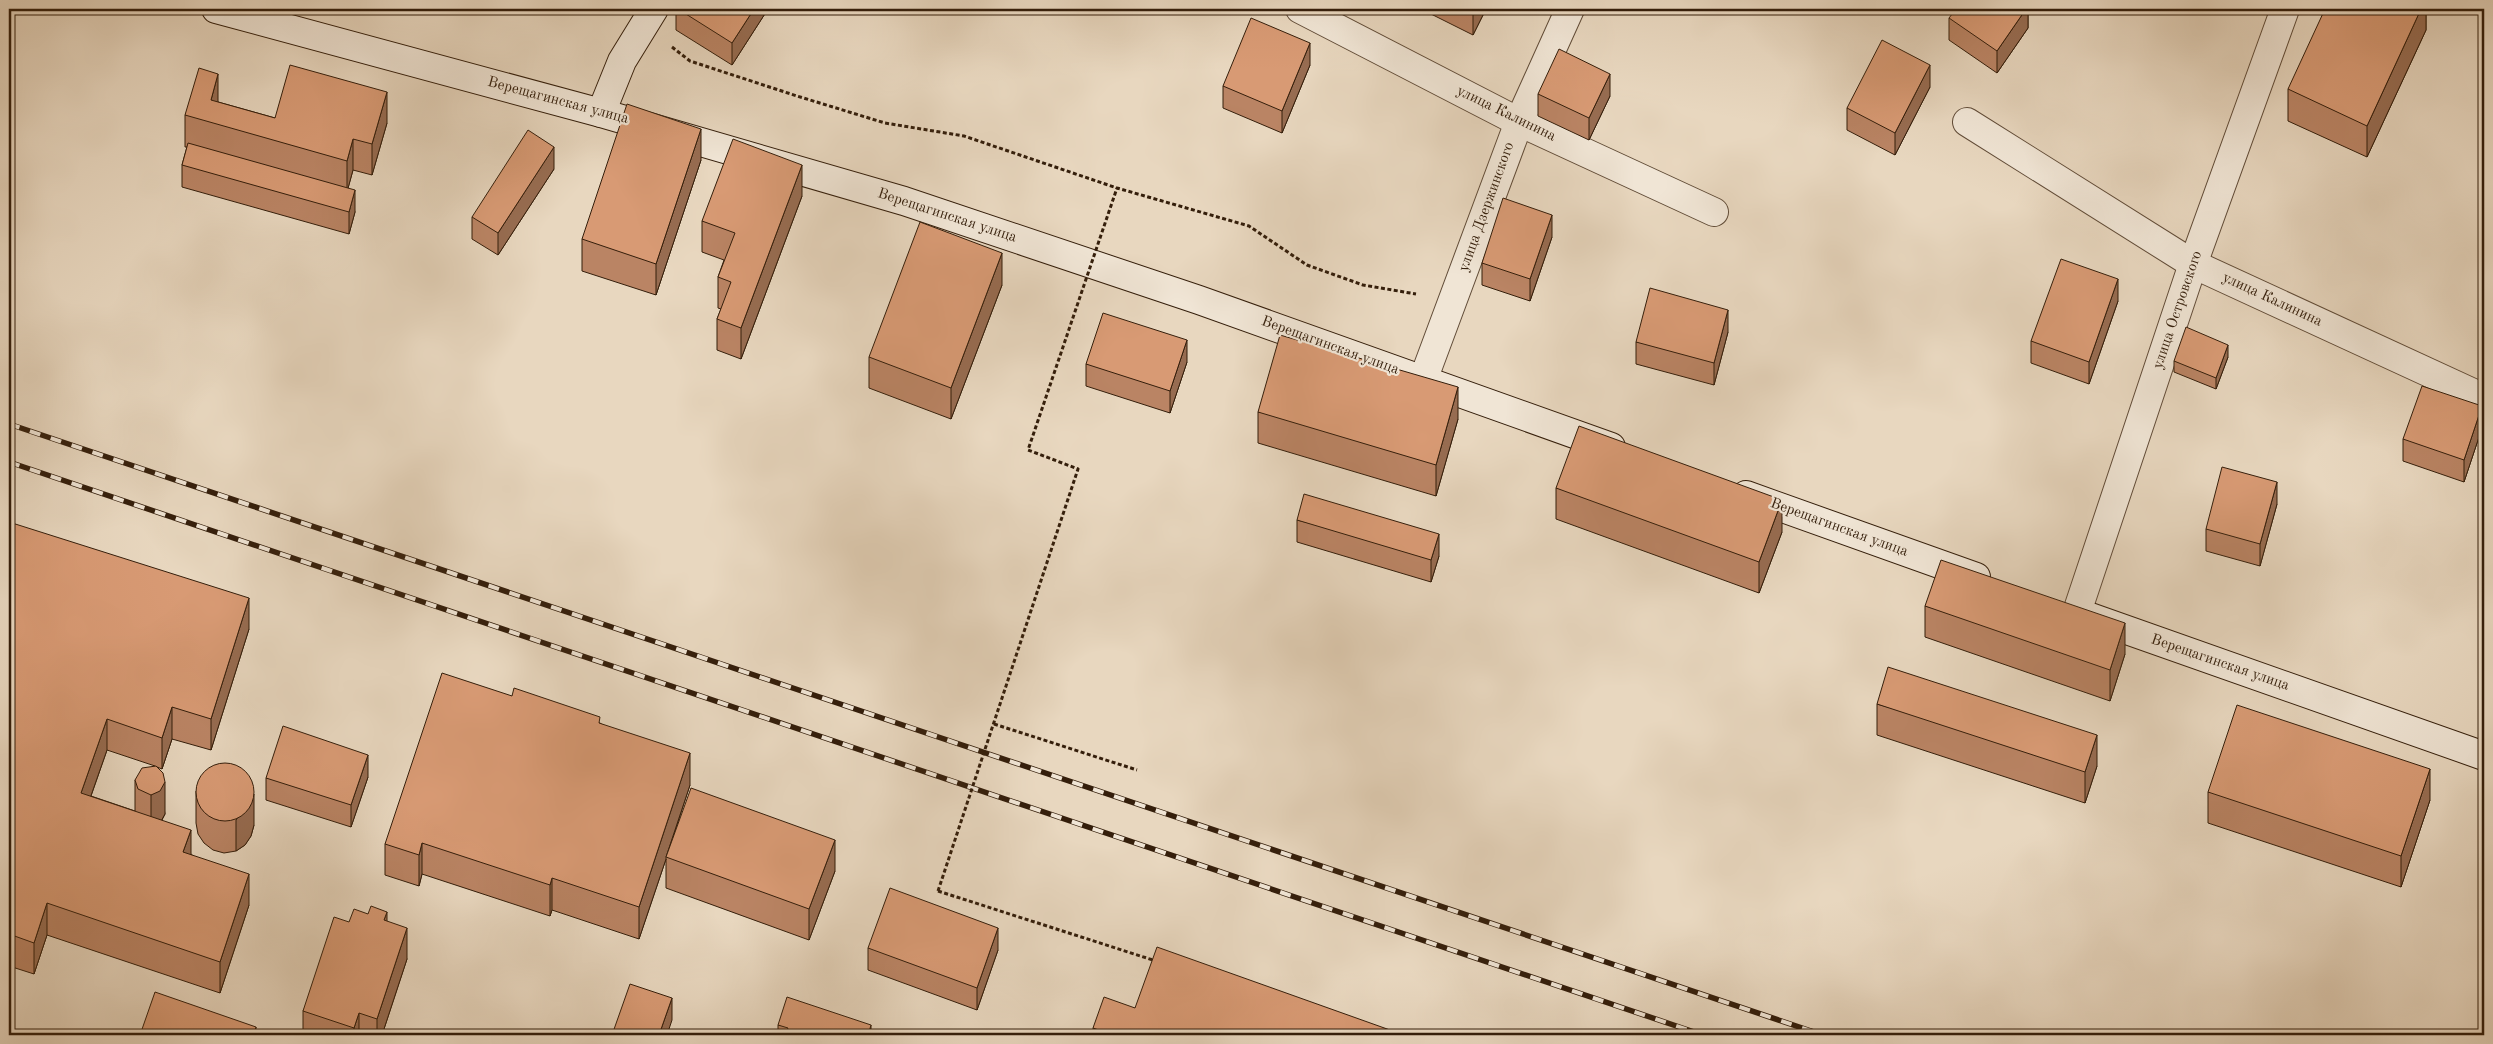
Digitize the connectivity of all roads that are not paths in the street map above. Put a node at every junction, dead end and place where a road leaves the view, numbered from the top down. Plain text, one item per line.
1 (216, 9) edge
2 (654, 9) edge
3 (1300, 9) edge
4 (1570, 9) edge
5 (2285, 9) edge
6 (601, 112) junction
7 (1519, 122) junction
8 (1967, 122) dead end
9 (1714, 212) dead end
10 (2193, 264) junction
11 (1423, 380) junction
12 (2484, 398) edge
13 (1638, 456) edge
14 (1722, 486) edge
15 (2002, 586) edge
16 (2049, 602) edge
17 (2077, 612) junction
18 (2484, 756) edge

1 - 6 main road, Верещагинская улица
2 - 6 main road
3 - 7 main road, улица Калинина
4 - 7 main road, улица Дзержинского
5 - 10 main road, улица Островского
6 - 11 main road, Верещагинская улица
7 - 9 main road, улица Калинина
7 - 11 main road, улица Дзержинского
8 - 10 main road, улица Калинина
10 - 12 main road, улица Калинина
10 - 17 main road, улица Островского
11 - 13 main road, Верещагинская улица
14 - 15 main road, Верещагинская улица
16 - 17 main road, Верещагинская улица
17 - 18 main road, Верещагинская улица

